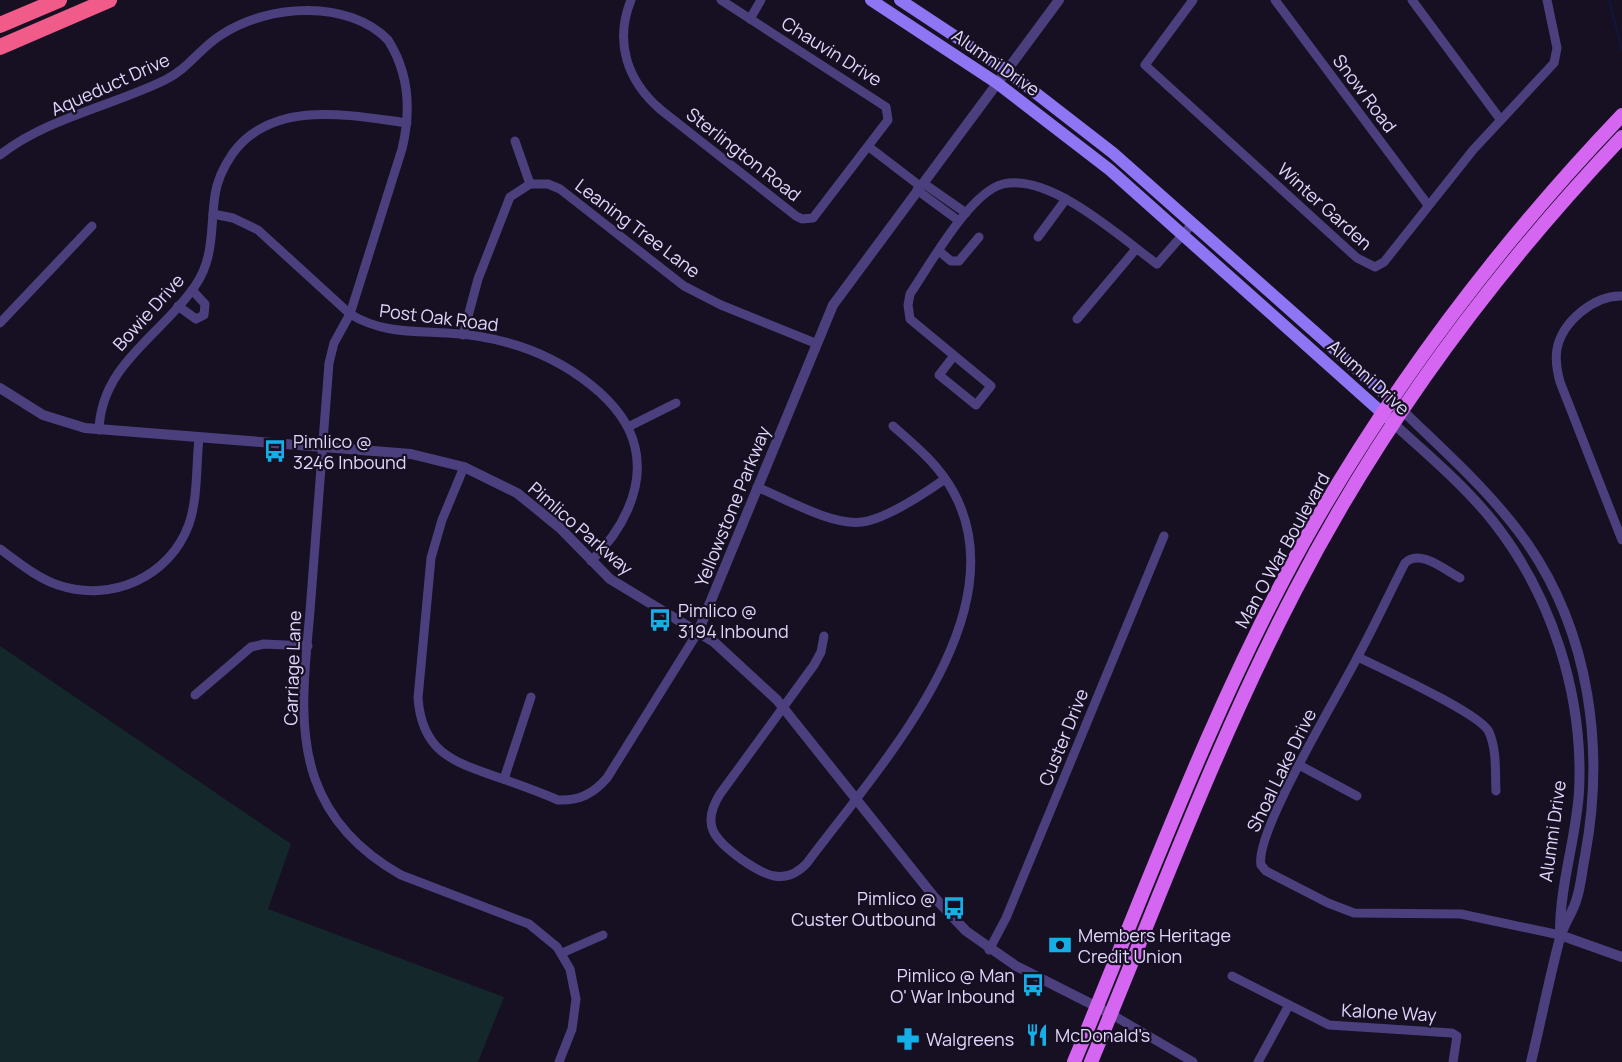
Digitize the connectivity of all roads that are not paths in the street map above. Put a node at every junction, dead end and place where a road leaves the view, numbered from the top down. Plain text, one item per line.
1 (42, 0) edge
2 (59, 0) edge
3 (631, 0) edge
4 (721, 0) edge
5 (761, 0) edge
6 (871, 0) edge
7 (900, 0) edge
8 (1059, 0) edge
9 (1193, 0) edge
10 (1275, 0) edge
11 (1412, 0) edge
12 (1547, 0) edge
13 (108, 1) edge
14 (750, 19) junction
15 (0, 20) edge
16 (0, 25) edge
17 (0, 48) edge
18 (1006, 70) junction
19 (997, 83) junction
20 (1622, 115) edge
21 (1500, 119) junction
22 (407, 123) junction
23 (1622, 137) edge
24 (515, 141) dead end
25 (869, 147) junction
26 (0, 155) edge
27 (530, 184) junction
28 (920, 186) junction
29 (1066, 199) junction
30 (1428, 205) junction
31 (966, 213) junction
32 (213, 214) junction
33 (959, 221) junction
34 (1193, 223) junction
35 (92, 226) dead end
36 (1184, 234) junction
37 (979, 237) dead end
38 (1038, 237) dead end
39 (1136, 249) junction
40 (939, 251) junction
41 (192, 290) junction
42 (1622, 296) edge
43 (178, 306) junction
44 (350, 314) junction
45 (1077, 320) dead end
46 (0, 323) edge
47 (463, 335) junction
48 (815, 343) junction
49 (954, 357) junction
50 (0, 388) edge
51 (1391, 400) junction
52 (676, 403) dead end
53 (1402, 411) junction
54 (1382, 413) junction
55 (1394, 424) junction
56 (892, 426) dead end
57 (628, 427) junction
58 (99, 430) junction
59 (199, 438) junction
60 (322, 446) junction
61 (464, 467) junction
62 (945, 479) junction
63 (757, 487) junction
64 (1164, 536) dead end
65 (1622, 540) edge
66 (0, 549) edge
67 (591, 561) junction
68 (1460, 578) dead end
69 (698, 632) junction
70 (824, 636) dead end
71 (308, 646) junction
72 (1358, 657) junction
73 (195, 695) dead end
74 (531, 697) dead end
75 (783, 708) junction
76 (1299, 765) junction
77 (504, 779) junction
78 (1496, 791) dead end
79 (1358, 796) dead end
80 (856, 797) junction
81 (603, 935) dead end
82 (1560, 935) junction
83 (989, 950) junction
84 (562, 953) junction
85 (1622, 957) edge
86 (1232, 976) dead end
87 (1097, 1006) junction
88 (1288, 1007) junction
89 (1111, 1014) junction
90 (559, 1062) edge
91 (1074, 1062) edge
92 (1091, 1062) edge
93 (1193, 1062) edge
94 (1258, 1062) edge
95 (1454, 1062) edge
96 (1531, 1062) edge

1 - 15 highway
2 - 16 highway
3 - 25 street, Sterlington Road
4 - 14 street, Chauvin Drive
5 - 14 street
6 - 19 main road, Alumni Drive
7 - 18 main road, Alumni Drive
8 - 18 street, Yellowstone Parkway
9 - 30 street, Winter Garden
10 - 30 street, Snow Road
11 - 21 street
12 - 21 street, Winter Garden
13 - 17 highway
14 - 25 street, Chauvin Drive
18 - 19 street, Yellowstone Parkway
18 - 34 main road, Alumni Drive
19 - 28 street, Yellowstone Parkway
19 - 36 main road, Alumni Drive
20 - 51 main road, Man O War Boulevard
21 - 30 street, Winter Garden
22 - 26 street, Aqueduct Drive
22 - 32 street, Bowie Drive
22 - 44 street, Aqueduct Drive
23 - 53 main road, Man O War Boulevard
24 - 27 street
25 - 28 street
27 - 47 street
27 - 48 street, Leaning Tree Lane
28 - 31 street
28 - 33 street
28 - 48 street, Yellowstone Parkway
29 - 31 street
29 - 38 street
29 - 39 street
31 - 33 street
32 - 41 street, Bowie Drive
32 - 44 street, Post Oak Road
33 - 40 street
34 - 36 street
34 - 51 main road, Alumni Drive
35 - 46 street
36 - 39 street
36 - 54 main road, Alumni Drive
37 - 40 street
39 - 45 street
40 - 49 street
41 - 43 street, Bowie Drive
41 - 43 street
42 - 65 street
43 - 58 street, Bowie Drive
44 - 47 street, Post Oak Road
44 - 60 street, Carriage Lane
47 - 57 street, Post Oak Road
48 - 63 street, Yellowstone Parkway
49 - 49 street
50 - 58 street, Pimlico Parkway
51 - 53 main road, Alumni Drive
51 - 54 main road, Man O War Boulevard
52 - 57 street
53 - 55 main road, Man O War Boulevard
53 - 82 street, Alumni Drive
54 - 55 main road, Alumni Drive
54 - 87 main road, Man O War Boulevard
55 - 82 street, Alumni Drive
55 - 89 main road, Man O War Boulevard
56 - 62 street
57 - 67 street, Post Oak Road
58 - 59 street, Pimlico Parkway
59 - 60 street, Pimlico Parkway
59 - 66 street
60 - 61 street, Pimlico Parkway
60 - 71 street, Carriage Lane
61 - 67 street, Pimlico Parkway
61 - 77 street, Yellowstone Parkway
62 - 63 street
62 - 80 street
63 - 69 street, Yellowstone Parkway
64 - 83 street, Custer Drive
67 - 69 street, Pimlico Parkway
68 - 72 street, Shoal Lake Drive
69 - 75 street, Pimlico Parkway
69 - 77 street, Yellowstone Parkway
70 - 75 street
71 - 73 street
71 - 84 street, Carriage Lane
72 - 76 street, Shoal Lake Drive
72 - 78 street
74 - 77 street
75 - 80 street, Pimlico Parkway
75 - 80 street
76 - 79 street
76 - 82 street, Shoal Lake Drive
80 - 83 street, Pimlico Parkway
81 - 84 street
82 - 85 street
82 - 96 street, Alumni Drive
83 - 87 street, Pimlico Parkway
84 - 90 street, Carriage Lane
86 - 88 street, Kalone Way
87 - 89 street, Pimlico Parkway
87 - 91 main road, Man O War Boulevard
88 - 94 street
88 - 95 street, Kalone Way
89 - 92 main road, Man O War Boulevard
89 - 93 street, Pimlico Parkway

